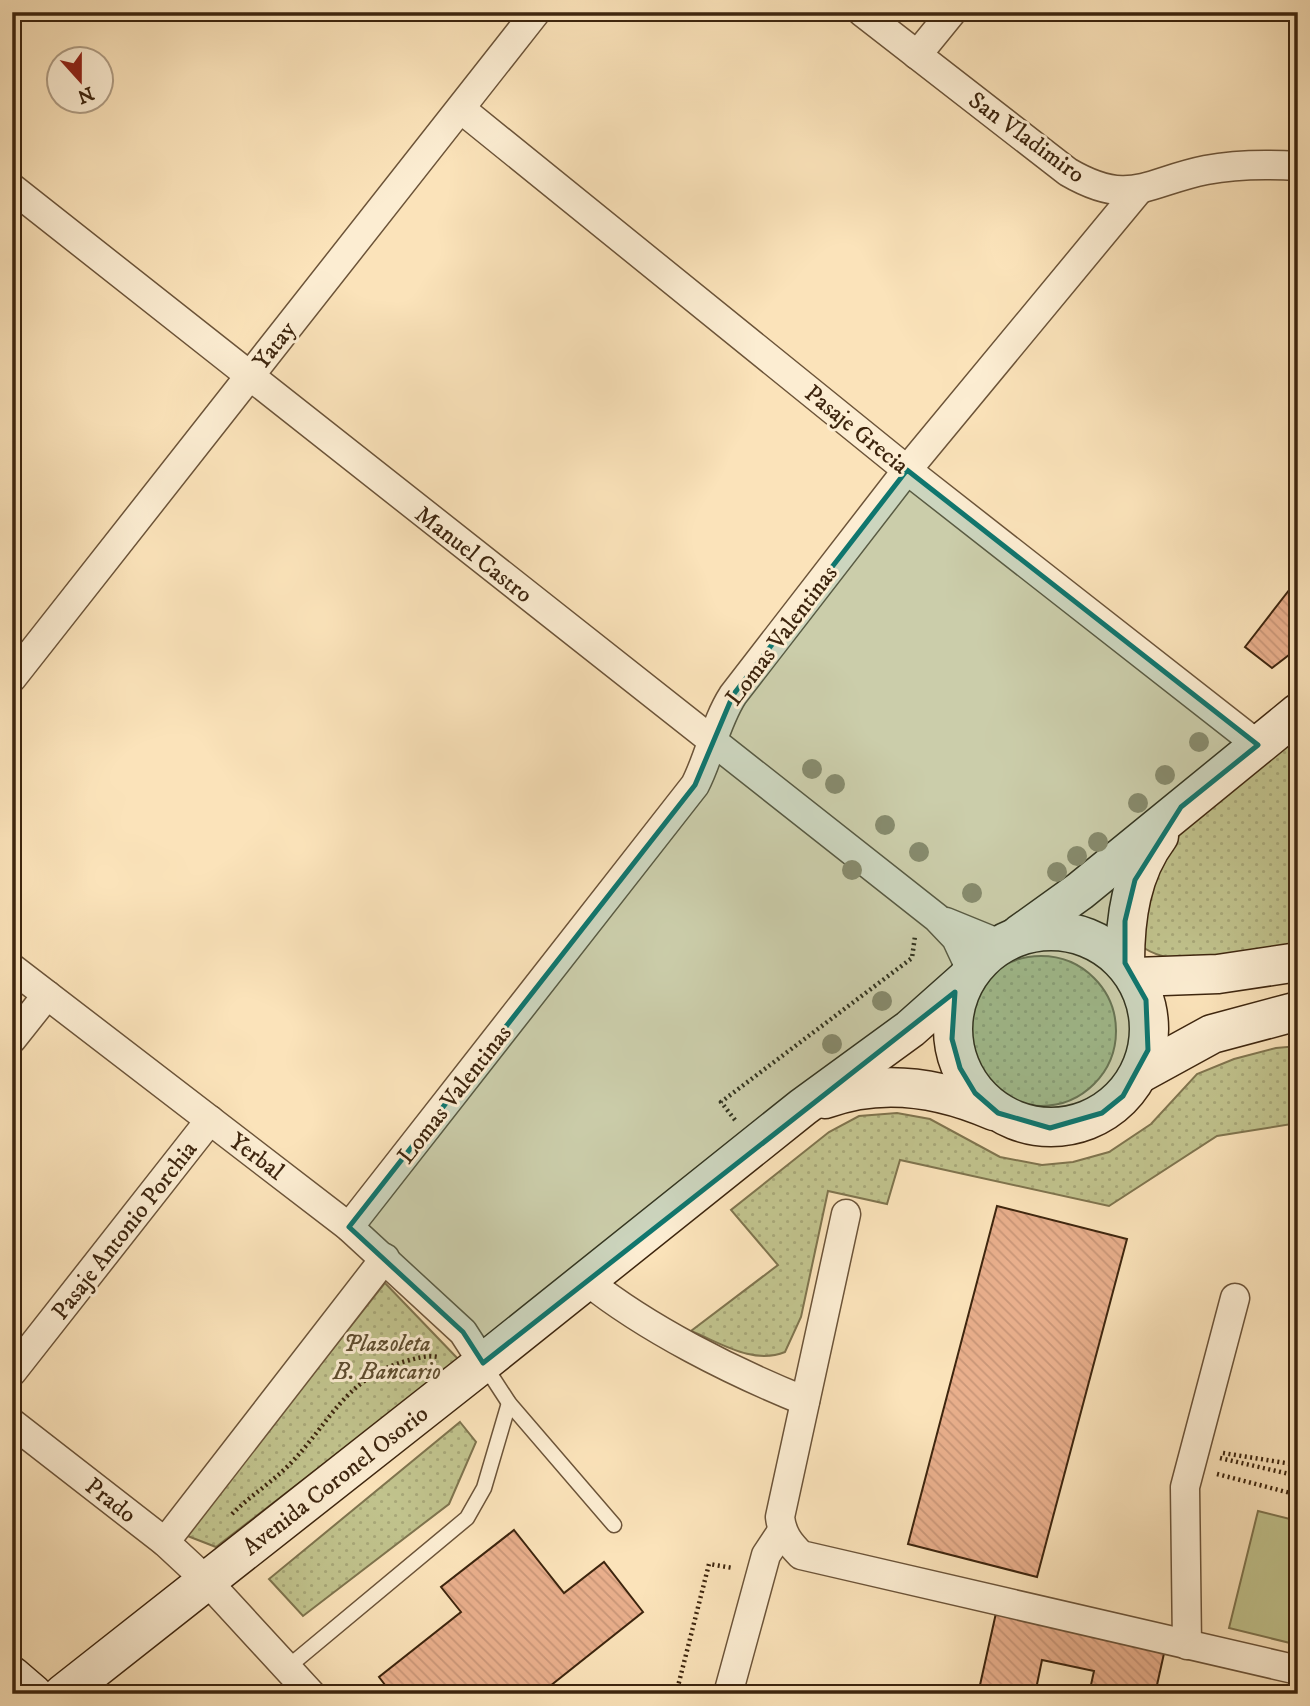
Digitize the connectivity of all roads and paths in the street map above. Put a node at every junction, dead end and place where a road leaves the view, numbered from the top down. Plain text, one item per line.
1 (536, 12) edge
2 (862, 12) edge
3 (952, 12) edge
4 (917, 55) junction
5 (461, 109) junction
6 (1298, 166) edge
7 (12, 188) edge
8 (1137, 191) junction
9 (249, 376) junction
10 (908, 470) junction
11 (12, 678) edge
12 (1298, 713) edge
13 (713, 744) junction
14 (1258, 744) junction
15 (1181, 807) junction
16 (937, 918) junction
17 (1008, 940) junction
18 (1298, 962) edge
19 (12, 968) edge
20 (1130, 970) junction
21 (968, 976) junction
22 (47, 995) junction
23 (1298, 1012) edge
24 (12, 1039) edge
25 (1139, 1074) junction
26 (803, 1107) junction
27 (998, 1113) junction
28 (210, 1120) junction
29 (755, 1144) junction
30 (846, 1214) dead end
31 (349, 1227) junction
32 (385, 1258) junction
33 (586, 1280) junction
34 (1235, 1298) dead end
35 (484, 1363) junction
36 (12, 1372) edge
37 (805, 1401) junction
38 (509, 1403) junction
39 (12, 1423) edge
40 (1214, 1456) junction
41 (1212, 1464) dead end
42 (1298, 1465) edge
43 (1210, 1472) dead end
44 (1298, 1476) edge
45 (1298, 1495) edge
46 (614, 1525) dead end
47 (782, 1531) junction
48 (165, 1542) junction
49 (761, 1572) junction
50 (213, 1576) junction
51 (1187, 1645) junction
52 (288, 1667) junction
53 (1298, 1670) edge
54 (12, 1676) edge
55 (33, 1694) edge
56 (63, 1694) edge
57 (311, 1694) edge
58 (676, 1694) edge
59 (728, 1694) edge

1 - 5 street, Yatay
2 - 4 street, San Vladimiro
3 - 4 street
4 - 8 street, San Vladimiro
5 - 9 street, Yatay
5 - 10 street, Pasaje Grecia
6 - 8 street, San Vladimiro
7 - 9 street, Manuel Castro
8 - 10 street, Lomas Valentinas
9 - 11 street, Yatay
9 - 13 street, Manuel Castro
10 - 13 street, Lomas Valentinas
10 - 14 street, Pasaje Grecia
12 - 14 main road
13 - 16 street, Manuel Castro
13 - 31 street, Lomas Valentinas
14 - 15 main road
15 - 17 main road
15 - 20 main road
16 - 17 street, Manuel Castro
16 - 21 street, Manuel Castro
16 - 29 path
17 - 20 main road
17 - 21 main road
18 - 20 main road
19 - 22 street, Yerbal
20 - 25 main road
21 - 26 main road, Avenida Coronel Osorio
21 - 27 main road
22 - 24 street
22 - 28 street, Yerbal
23 - 25 main road
25 - 27 main road
26 - 27 main road, Avenida Coronel Osorio
26 - 29 main road, Avenida Coronel Osorio
28 - 31 street, Yerbal
28 - 36 street, Pasaje Antonio Porchia
29 - 33 main road, Avenida Coronel Osorio
30 - 37 street
31 - 32 street, Yerbal
32 - 35 street, Yerbal
32 - 48 street
33 - 35 main road, Avenida Coronel Osorio
33 - 37 street
34 - 51 street
35 - 38 lane
35 - 50 main road, Avenida Coronel Osorio
35 - 50 path
37 - 47 street
38 - 46 lane
38 - 52 lane
39 - 48 street, Prado
40 - 41 path
40 - 42 path
40 - 44 path
43 - 45 path
47 - 49 street
47 - 51 street
48 - 50 street, Prado
49 - 58 path
49 - 59 street
50 - 52 street, Prado
50 - 56 main road, Avenida Coronel Osorio
51 - 53 street
52 - 57 street, Prado
54 - 55 main road

